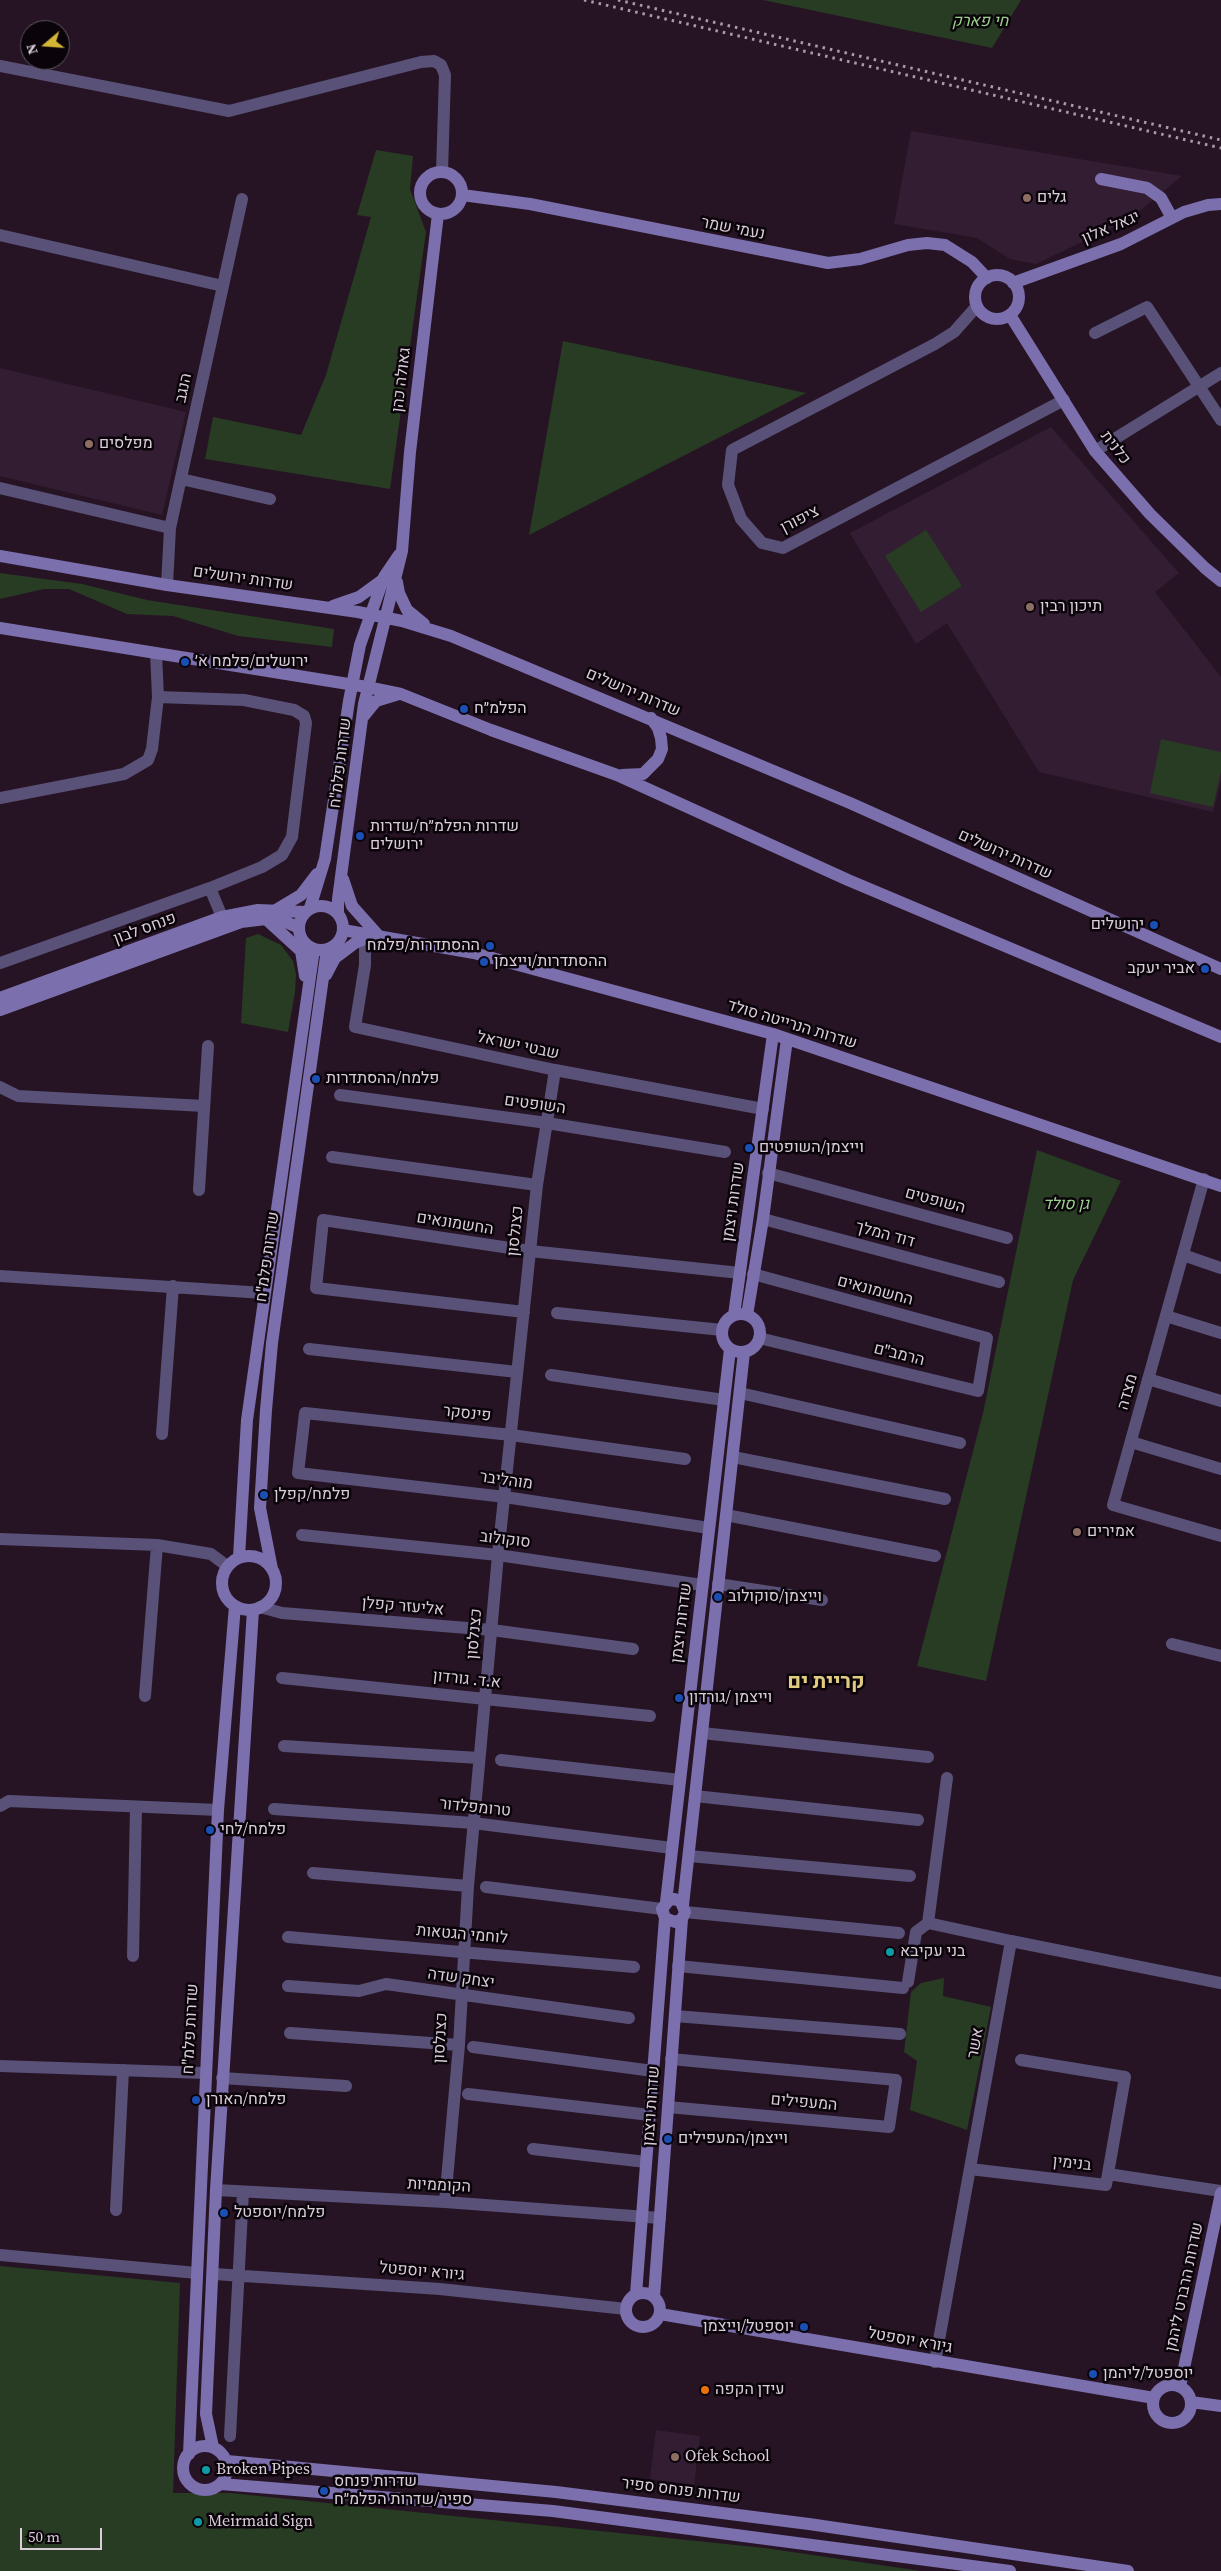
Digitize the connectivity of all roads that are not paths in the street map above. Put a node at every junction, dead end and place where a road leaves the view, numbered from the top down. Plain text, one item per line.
1 (0, 66) edge
2 (442, 172) junction
3 (1101, 179) dead end
4 (462, 195) junction
5 (242, 199) dead end
6 (1221, 204) edge
7 (438, 214) junction
8 (1172, 218) junction
9 (0, 235) edge
10 (987, 278) junction
11 (1014, 283) junction
12 (223, 286) junction
13 (977, 306) junction
14 (1010, 315) junction
15 (1095, 333) dead end
16 (1221, 373) edge
17 (1199, 388) junction
18 (1064, 400) junction
19 (1221, 420) edge
20 (1094, 451) junction
21 (181, 479) junction
22 (0, 488) edge
23 (270, 499) dead end
24 (170, 528) junction
25 (0, 556) edge
26 (390, 577) junction
27 (1221, 581) edge
28 (167, 585) junction
29 (328, 607) junction
30 (371, 615) junction
31 (386, 618) junction
32 (0, 628) edge
33 (430, 629) junction
34 (156, 653) junction
35 (352, 684) junction
36 (368, 687) junction
37 (401, 694) junction
38 (158, 697) junction
39 (363, 718) junction
40 (651, 718) junction
41 (617, 775) junction
42 (0, 798) edge
43 (324, 859) junction
44 (342, 873) junction
45 (210, 888) junction
46 (276, 910) junction
47 (308, 910) junction
48 (338, 913) junction
49 (222, 918) junction
50 (266, 920) junction
51 (299, 928) junction
52 (344, 930) junction
53 (371, 936) junction
54 (314, 948) junction
55 (327, 949) junction
56 (0, 963) edge
57 (1221, 969) edge
58 (320, 986) junction
59 (0, 998) edge
60 (0, 1010) edge
61 (303, 1012) junction
62 (773, 1034) junction
63 (1221, 1037) edge
64 (787, 1038) junction
65 (208, 1046) dead end
66 (555, 1070) junction
67 (0, 1087) edge
68 (340, 1095) dead end
69 (204, 1106) junction
70 (763, 1109) junction
71 (547, 1123) junction
72 (725, 1152) dead end
73 (332, 1157) dead end
74 (768, 1173) junction
75 (1204, 1179) junction
76 (537, 1185) junction
77 (1221, 1186) edge
78 (199, 1190) dead end
79 (763, 1219) junction
80 (1007, 1238) dead end
81 (530, 1251) junction
82 (1183, 1255) junction
83 (1221, 1268) edge
84 (740, 1273) junction
85 (753, 1274) junction
86 (0, 1276) edge
87 (999, 1282) dead end
88 (173, 1286) junction
89 (264, 1293) junction
90 (524, 1312) junction
91 (557, 1314) dead end
92 (741, 1315) junction
93 (1166, 1316) junction
94 (722, 1330) junction
95 (1221, 1333) edge
96 (760, 1338) junction
97 (988, 1338) joint
98 (309, 1349) dead end
99 (730, 1349) junction
100 (744, 1352) junction
101 (518, 1372) junction
102 (551, 1375) dead end
103 (1148, 1379) junction
104 (740, 1393) junction
105 (724, 1400) junction
106 (1221, 1401) edge
107 (162, 1434) dead end
108 (511, 1435) junction
109 (960, 1442) dead end
110 (1131, 1442) junction
111 (732, 1456) junction
112 (685, 1459) dead end
113 (1221, 1470) edge
114 (298, 1473) joint
115 (505, 1497) junction
116 (946, 1499) dead end
117 (726, 1515) junction
118 (709, 1528) junction
119 (302, 1534) dead end
120 (1221, 1536) edge
121 (0, 1540) edge
122 (157, 1545) junction
123 (498, 1555) junction
124 (935, 1556) dead end
125 (239, 1557) junction
126 (227, 1566) junction
127 (272, 1569) junction
128 (718, 1584) junction
129 (702, 1585) junction
130 (822, 1600) dead end
131 (234, 1606) junction
132 (257, 1609) junction
133 (492, 1630) junction
134 (1172, 1644) dead end
135 (633, 1649) dead end
136 (1221, 1656) edge
137 (282, 1678) dead end
138 (145, 1696) dead end
139 (485, 1698) junction
140 (650, 1716) dead end
141 (702, 1733) junction
142 (284, 1746) dead end
143 (928, 1757) dead end
144 (479, 1758) junction
145 (502, 1760) dead end
146 (947, 1778) dead end
147 (680, 1780) junction
148 (695, 1796) junction
149 (5, 1804) edge
150 (136, 1807) junction
151 (274, 1809) dead end
152 (218, 1810) junction
153 (918, 1820) dead end
154 (474, 1823) junction
155 (672, 1848) junction
156 (688, 1856) junction
157 (313, 1873) dead end
158 (910, 1876) dead end
159 (468, 1886) junction
160 (486, 1886) dead end
161 (664, 1910) junction
162 (683, 1912) junction
163 (928, 1923) junction
164 (899, 1932) dead end
165 (288, 1937) dead end
166 (1011, 1941) junction
167 (464, 1951) junction
168 (133, 1956) dead end
169 (678, 1966) junction
170 (634, 1967) dead end
171 (1221, 1983) edge
172 (288, 1986) dead end
173 (460, 1996) junction
174 (674, 2016) junction
175 (630, 2018) dead end
176 (290, 2033) dead end
177 (900, 2034) dead end
178 (459, 2046) junction
179 (474, 2047) dead end
180 (671, 2059) junction
181 (1021, 2060) dead end
182 (0, 2066) edge
183 (123, 2070) junction
184 (653, 2071) junction
185 (205, 2072) junction
186 (222, 2078) junction
187 (346, 2086) dead end
188 (468, 2094) dead end
189 (668, 2107) junction
190 (650, 2115) junction
191 (533, 2149) dead end
192 (646, 2162) junction
193 (970, 2169) junction
194 (1108, 2174) junction
195 (216, 2190) junction
196 (243, 2192) junction
197 (1221, 2192) edge
198 (444, 2202) junction
199 (116, 2210) dead end
200 (642, 2216) junction
201 (660, 2218) junction
202 (0, 2255) edge
203 (197, 2273) junction
204 (214, 2274) junction
205 (237, 2276) junction
206 (636, 2294) junction
207 (654, 2296) junction
208 (626, 2309) junction
209 (660, 2314) junction
210 (935, 2362) junction
211 (1180, 2387) junction
212 (1154, 2398) junction
213 (1191, 2402) junction
214 (1221, 2406) edge
215 (230, 2436) dead end
216 (214, 2448) junction
217 (189, 2454) junction
218 (227, 2462) junction
219 (221, 2484) junction
220 (1010, 2571) edge
221 (1128, 2571) edge

1 - 2 street
2 - 4 street
2 - 7 street
3 - 8 street
4 - 7 street
4 - 10 street, נעמי שמר
5 - 12 street, הנגב
6 - 8 street, יגאל אלון
7 - 26 street, גאולה כהן
8 - 11 street, יגאל אלון
9 - 12 street
10 - 11 street
10 - 13 street
11 - 14 street
12 - 21 street, הנגב
13 - 14 street
13 - 18 street, ציפורן
14 - 18 street, כלנית
15 - 17 street
16 - 17 street
17 - 19 street
17 - 20 street
18 - 20 street, כלנית
20 - 27 street, כלנית
21 - 23 street
21 - 24 street, הנגב
22 - 24 street
24 - 28 street, הנגב
25 - 28 street, שדרות ירושלים
26 - 29 street
26 - 30 street, גאולה כהן
26 - 31 street, גאולה כהן
26 - 33 street
28 - 29 street, שדרות ירושלים
29 - 30 street, שדרות ירושלים
30 - 31 street, שדרות ירושלים
30 - 35 street, גאולה כהן
31 - 33 street, שדרות ירושלים
31 - 36 street, שדרות פלמ"ח
32 - 34 street
33 - 40 street, שדרות ירושלים
34 - 35 street
34 - 38 street
35 - 36 street
35 - 43 street, שדרות פלמ"ח
36 - 37 street
36 - 39 street, שדרות פלמ"ח
37 - 39 street
37 - 41 street
38 - 42 street
38 - 45 street
39 - 44 street, שדרות פלמ"ח
40 - 41 street
40 - 57 street, שדרות ירושלים
41 - 63 street
43 - 46 street
43 - 47 street, שדרות פלמ"ח
44 - 48 street, שדרות פלמ"ח
44 - 53 street
45 - 49 street
45 - 56 street
46 - 47 street, פנחס לבון
46 - 49 street, פנחס לבון
47 - 48 street
47 - 51 street
48 - 52 street
49 - 59 street, פנחס לבון
50 - 51 street, פנחס לבון
50 - 60 street, פנחס לבון
50 - 61 street
51 - 54 street
52 - 53 street, שדרות הנרייטה סולד
52 - 55 street
53 - 58 street
53 - 62 street, שדרות הנרייטה סולד
53 - 66 street, שבטי ישראל
54 - 55 street
54 - 61 street, שדרות פלמ"ח
55 - 58 street, שדרות פלמ"ח
58 - 127 street, שדרות פלמ"ח
61 - 89 street, שדרות פלמ"ח
62 - 64 street, שדרות הנרייטה סולד
62 - 70 street, שדרות ויצמן
64 - 74 street, שדרות ויצמן
64 - 75 street, שדרות הנרייטה סולד
65 - 69 street
66 - 70 street, שבטי ישראל
66 - 71 street, כצנלסון
67 - 69 street
68 - 71 street, השופטים
69 - 78 street
70 - 84 street, שדרות ויצמן
71 - 72 street, השופטים
71 - 76 street, כצנלסון
73 - 76 street
74 - 79 street, שדרות ויצמן
74 - 80 street, השופטים
75 - 77 street, שדרות הנרייטה סולד
75 - 82 street, מצדה
76 - 81 street, כצנלסון
79 - 85 street, שדרות ויצמן
79 - 87 street, דוד המלך
81 - 84 street, החשמונאים
81 - 90 street, כצנלסון
81 - 90 street, החשמונאים
82 - 83 street
82 - 93 street, מצדה
84 - 92 street, שדרות ויצמן
85 - 92 street, שדרות ויצמן
85 - 97 street, החשמונאים
86 - 88 street
88 - 89 street
88 - 107 street
89 - 125 street, שדרות פלמ"ח
90 - 101 street, כצנלסון
91 - 94 street
92 - 94 street
92 - 96 street
93 - 95 street
93 - 103 street, מצדה
94 - 99 street
96 - 97 street, הרמב"ם
96 - 100 street
98 - 101 street
99 - 100 street
99 - 105 street, שדרות ויצמן
100 - 104 street, שדרות ויצמן
101 - 108 street, כצנלסון
102 - 105 street
103 - 106 street
103 - 110 street, מצדה
104 - 109 street
104 - 111 street, שדרות ויצמן
105 - 118 street, שדרות ויצמן
108 - 112 street, פינסקר
108 - 114 street, פינסקר
108 - 115 street, כצנלסון
110 - 113 street
110 - 120 street, מצדה
111 - 116 street
111 - 117 street, שדרות ויצמן
114 - 115 street, מוהליבר
115 - 118 street, מוהליבר
115 - 123 street, כצנלסון
117 - 124 street
117 - 128 street, שדרות ויצמן
118 - 129 street, שדרות ויצמן
119 - 123 street, סוקולוב
121 - 122 street
122 - 126 street
122 - 138 street
123 - 129 street, סוקולוב
123 - 133 street, כצנלסון
125 - 126 street
125 - 127 street
126 - 131 street
127 - 132 street
128 - 130 street
128 - 141 street, שדרות ויצמן
129 - 147 street, שדרות ויצמן
131 - 132 street
131 - 152 street, שדרות פלמ"ח
132 - 133 street, אליעזר קפלן
132 - 186 street, שדרות פלמ"ח
133 - 135 street, אליעזר קפלן
133 - 139 street, כצנלסון
134 - 136 street
137 - 139 street, א.ד. גורדון
139 - 140 street, א.ד. גורדון
139 - 144 street, כצנלסון
141 - 143 street
141 - 148 street, שדרות ויצמן
142 - 144 street
144 - 154 street, כצנלסון
145 - 147 street
146 - 163 street
147 - 155 street, שדרות ויצמן
148 - 153 street
148 - 156 street, שדרות ויצמן
149 - 150 street
150 - 152 street
150 - 168 street
151 - 154 street, טרומפלדור
152 - 185 street, שדרות פלמ"ח
154 - 155 street, טרומפלדור
154 - 159 street, כצנלסון
155 - 161 street, שדרות ויצמן
156 - 158 street
156 - 162 street, שדרות ויצמן
157 - 159 street
159 - 167 street, כצנלסון
160 - 161 street
161 - 162 street
161 - 162 street
161 - 184 street, שדרות ויצמן
162 - 164 street
162 - 169 street, שדרות ויצמן
163 - 166 street
163 - 169 street
165 - 167 street, לוחמי הגטאות
166 - 171 street
166 - 193 street, אשר
167 - 170 street, לוחמי הגטאות
167 - 173 street, כצנלסון
169 - 174 street, שדרות ויצמן
172 - 173 street, יצחק שדה
173 - 175 street, יצחק שדה
173 - 178 street, כצנלסון
174 - 177 street
174 - 180 street, שדרות ויצמן
176 - 178 street
178 - 198 street, כצנלסון
179 - 184 street
180 - 189 street, שדרות ויצמן
180 - 189 street, המעפילים
181 - 194 street
182 - 183 street
183 - 185 street
183 - 199 street
184 - 190 street, שדרות ויצמן
185 - 203 street, שדרות פלמ"ח
186 - 187 street
186 - 195 street, שדרות פלמ"ח
188 - 190 street
189 - 201 street, שדרות ויצמן
190 - 192 street, שדרות ויצמן
191 - 192 street
192 - 200 street, שדרות ויצמן
193 - 194 street, בנימין
193 - 210 street, אשר
194 - 197 street, בנימין
195 - 196 street, הקוממיות
195 - 204 street, שדרות פלמ"ח
196 - 198 street, הקוממיות
196 - 205 street
197 - 211 street, שדרות הרברט ליהמן
198 - 200 street, הקוממיות
200 - 201 street, הקוממיות
200 - 206 street, שדרות ויצמן
201 - 207 street, שדרות ויצמן
202 - 203 street
203 - 217 street, שדרות פלמ"ח
204 - 205 street, גיורא יוספטל
204 - 216 street, שדרות פלמ"ח
205 - 208 street, גיורא יוספטל
205 - 215 street
206 - 207 street
206 - 208 street
207 - 209 street
208 - 209 street
209 - 210 street, גיורא יוספטל
210 - 212 street, גיורא יוספטל
211 - 212 street
211 - 213 street
212 - 213 street
213 - 214 street
216 - 217 street
216 - 218 street
217 - 219 street
218 - 219 street
218 - 221 street, שדרות פנחס ספיר
219 - 220 street

